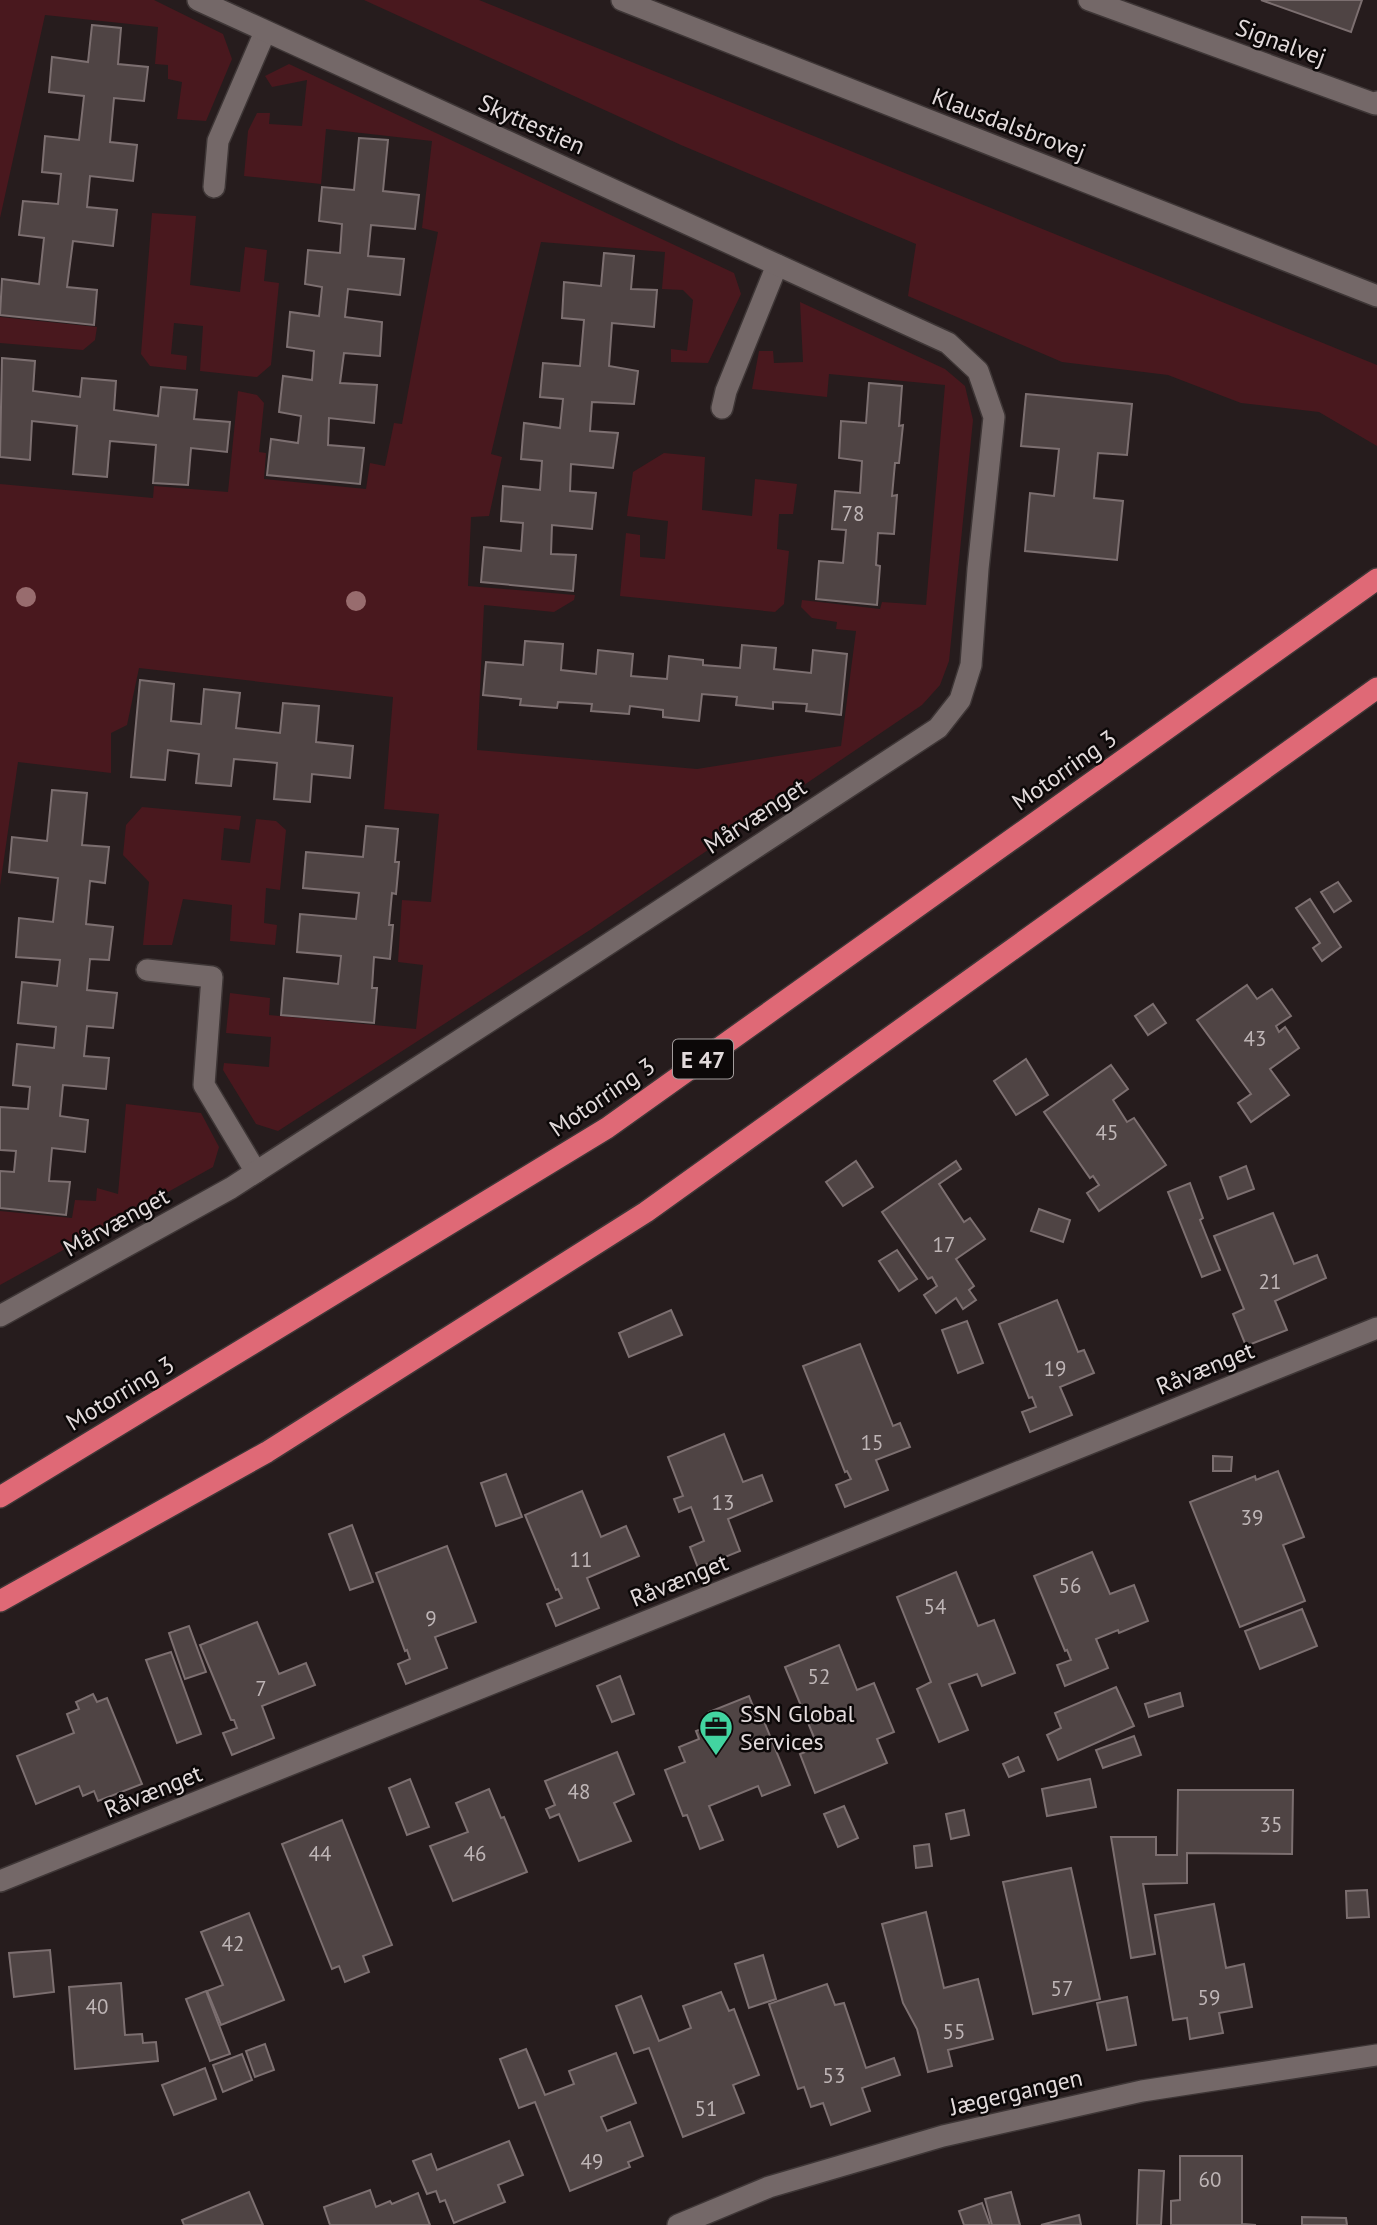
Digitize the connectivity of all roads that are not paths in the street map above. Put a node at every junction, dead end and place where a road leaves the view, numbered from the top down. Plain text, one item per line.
1 (198, 0) edge
2 (622, 0) edge
3 (1088, 0) edge
4 (265, 32) junction
5 (1377, 102) edge
6 (214, 187) dead end
7 (777, 265) junction
8 (1377, 296) edge
9 (948, 343) joint
10 (722, 408) dead end
11 (1377, 579) edge
12 (1377, 688) edge
13 (147, 970) dead end
14 (256, 1172) junction
15 (0, 1316) edge
16 (1377, 1328) edge
17 (0, 1496) edge
18 (0, 1601) edge
19 (0, 1881) edge
20 (1377, 2056) edge
21 (678, 2225) edge

1 - 4 street, Skyttestien
2 - 8 street, Klausdalsbrovej
3 - 5 street, Signalvej
4 - 6 street
4 - 7 street, Skyttestien
7 - 9 street, Skyttestien
7 - 10 street
9 - 14 street, Mårvænget
11 - 17 highway, Motorring 3 / E 47
12 - 18 highway
13 - 14 street
14 - 15 street, Mårvænget
16 - 19 street, Råvænget
20 - 21 street, Jægergangen

